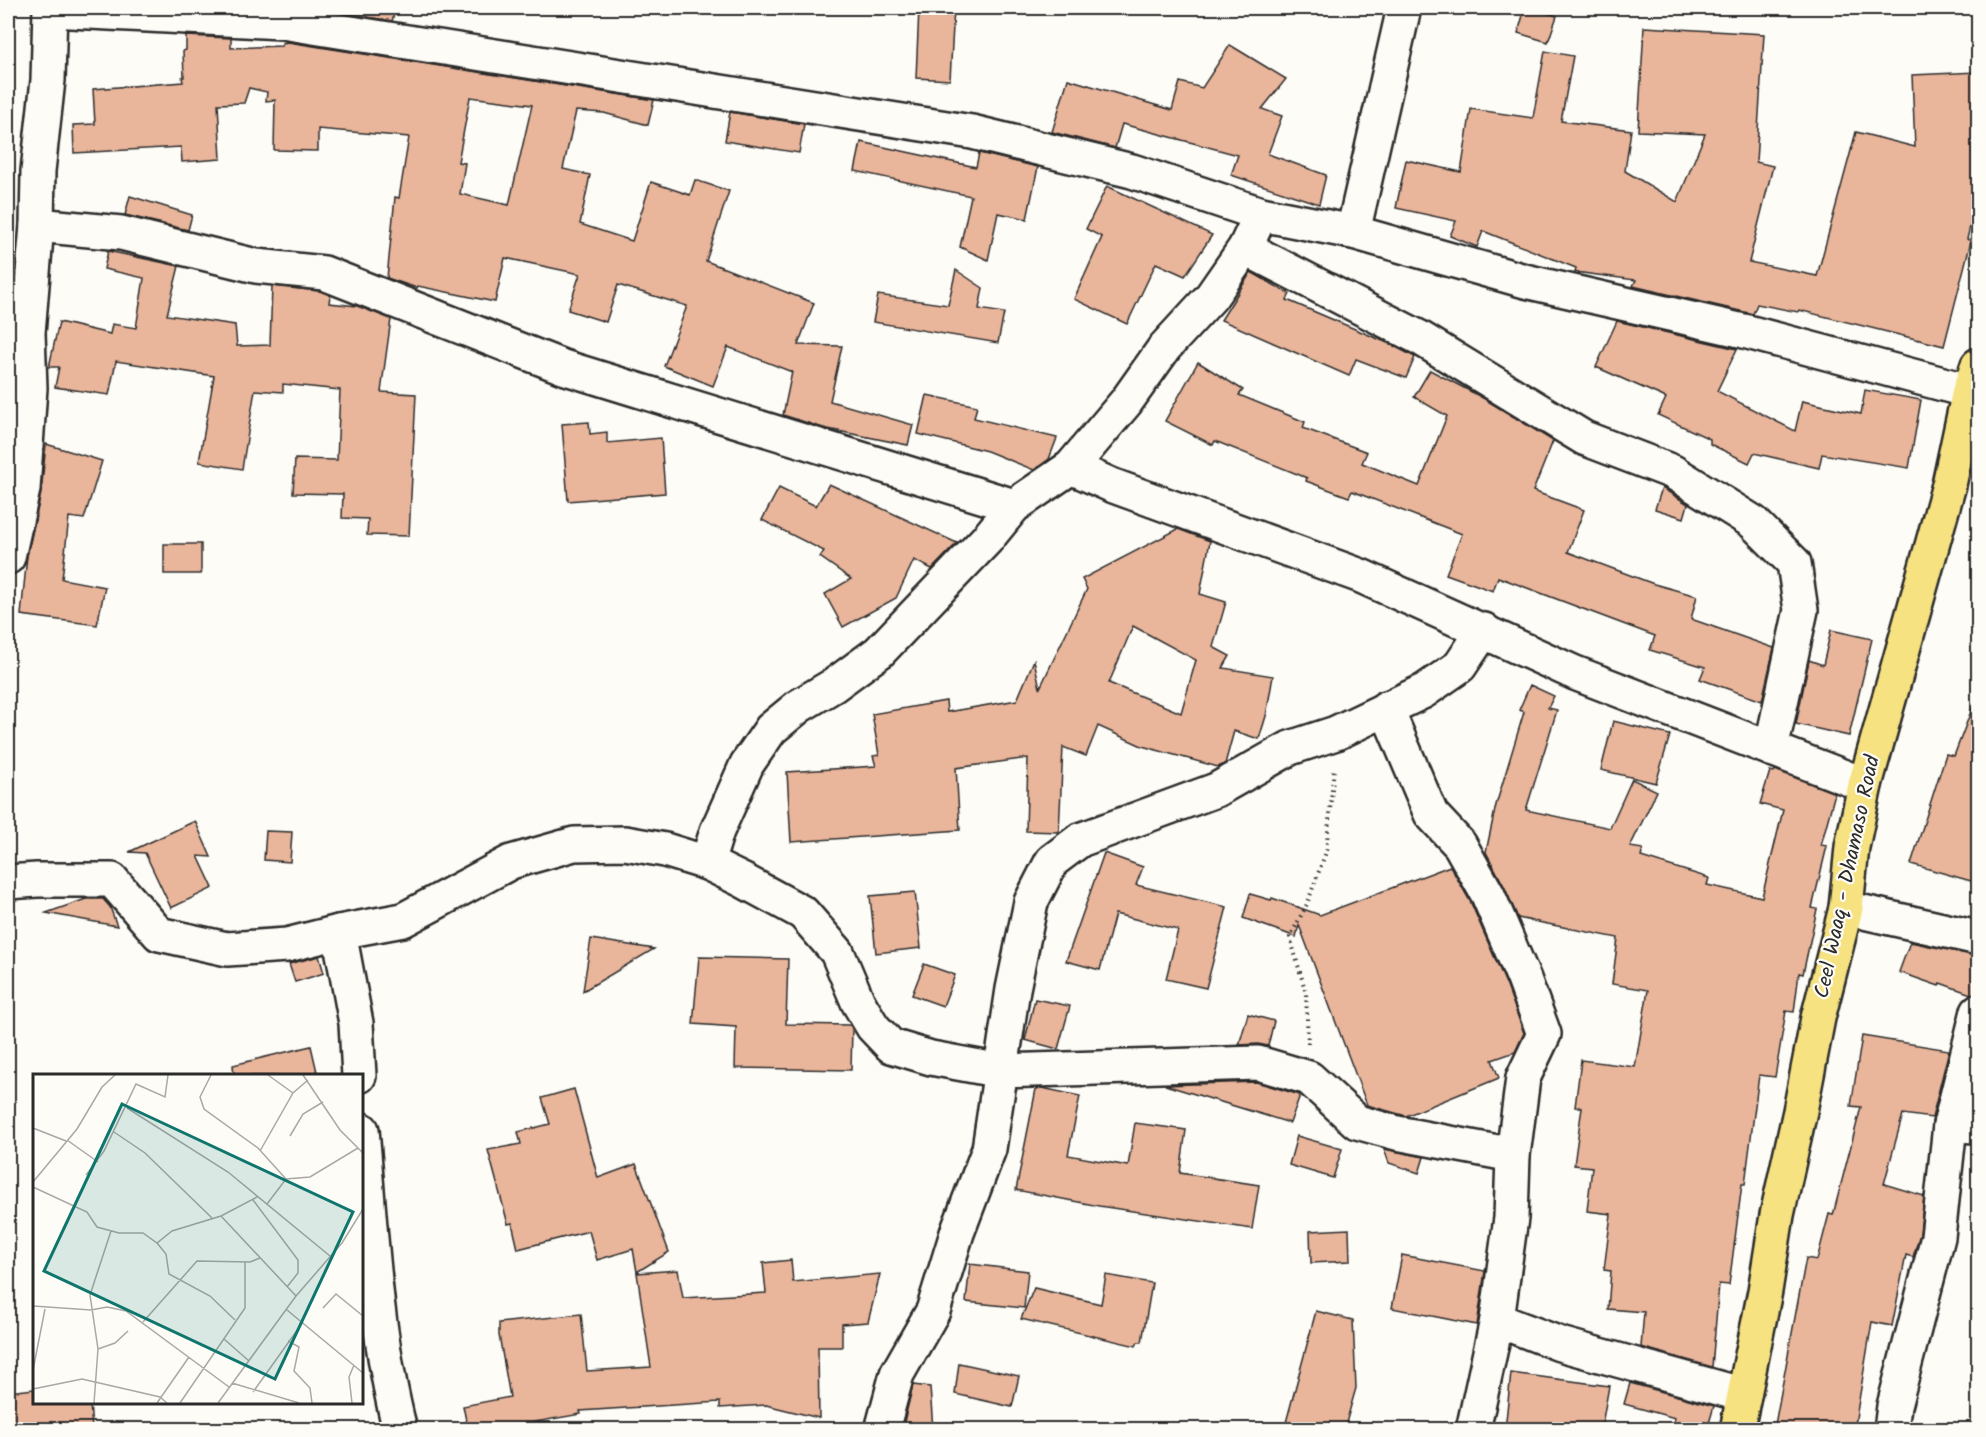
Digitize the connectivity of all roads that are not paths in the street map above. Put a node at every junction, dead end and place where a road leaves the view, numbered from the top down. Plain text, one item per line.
1 (1404, 8) edge
2 (50, 9) edge
3 (1261, 214) junction
4 (37, 225) junction
5 (1353, 232) junction
6 (1245, 248) junction
7 (1974, 378) edge
8 (1071, 466) junction
9 (15, 487) edge
10 (1014, 506) junction
11 (8, 557) edge
12 (1484, 630) junction
13 (1386, 708) junction
14 (1771, 749) junction
15 (1865, 785) junction
16 (707, 863) junction
17 (8, 882) edge
18 (1846, 908) junction
19 (339, 932) junction
20 (1978, 938) edge
21 (1978, 1011) edge
22 (1001, 1071) junction
23 (359, 1074) edge
24 (1964, 1125) edge
25 (363, 1140) edge
26 (1513, 1155) junction
27 (1497, 1320) junction
28 (1744, 1395) junction
29 (400, 1430) edge
30 (882, 1430) edge
31 (1473, 1430) edge
32 (1737, 1430) edge
33 (1891, 1430) edge

1 - 5 street
2 - 3 street
2 - 4 street
3 - 5 street
3 - 6 street
4 - 9 street
4 - 10 street
5 - 7 street
6 - 8 street
6 - 14 street
7 - 15 main road, Ceel Waaq - Dhamaso Road
8 - 10 street
8 - 12 street
9 - 11 street
10 - 16 street
12 - 13 street
12 - 14 street
13 - 22 street
13 - 26 street
14 - 15 street
15 - 18 main road, Ceel Waaq - Dhamaso Road
16 - 19 street
16 - 22 street
17 - 19 street
18 - 20 street
18 - 28 main road, Ceel Waaq - Dhamaso Road
19 - 23 street
21 - 24 street
22 - 26 street
22 - 30 street
24 - 33 street
25 - 29 street
26 - 27 street
27 - 28 street
27 - 31 street
28 - 32 main road, Ceel Waaq - Dhamaso Road

